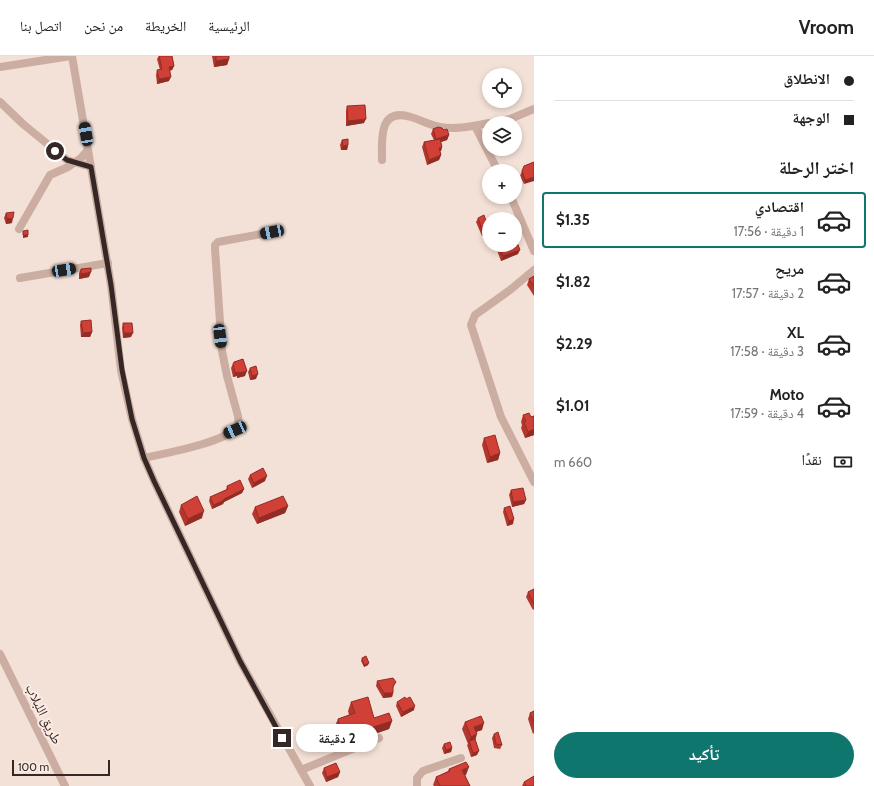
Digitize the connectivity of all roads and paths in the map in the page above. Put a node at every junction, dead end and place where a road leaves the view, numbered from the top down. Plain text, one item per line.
1 (71, 56) edge
2 (0, 67) edge
3 (0, 102) edge
4 (534, 109) edge
5 (517, 116) edge
6 (482, 125) edge
7 (476, 126) junction
8 (88, 150) junction
9 (382, 160) dead end
10 (74, 163) junction
11 (495, 164) edge
12 (91, 167) junction
13 (514, 204) edge
14 (19, 228) dead end
15 (272, 232) dead end
16 (534, 250) edge
17 (108, 263) junction
18 (534, 270) edge
19 (20, 278) dead end
20 (144, 458) junction
21 (534, 482) edge
22 (0, 654) edge
23 (379, 738) dead end
24 (461, 758) dead end
25 (301, 770) junction
26 (66, 786) edge
27 (310, 786) edge
28 (417, 786) edge

1 - 2 street
1 - 8 street
3 - 10 street
4 - 5 street
6 - 7 street
7 - 9 street
7 - 11 street
8 - 10 street
8 - 12 street
10 - 12 street
10 - 14 street
12 - 17 street
13 - 16 street
15 - 20 street
17 - 19 street
17 - 20 street
18 - 21 street
20 - 25 street
22 - 26 street, طريق اللبلاب
23 - 25 street
24 - 28 street
25 - 27 street

